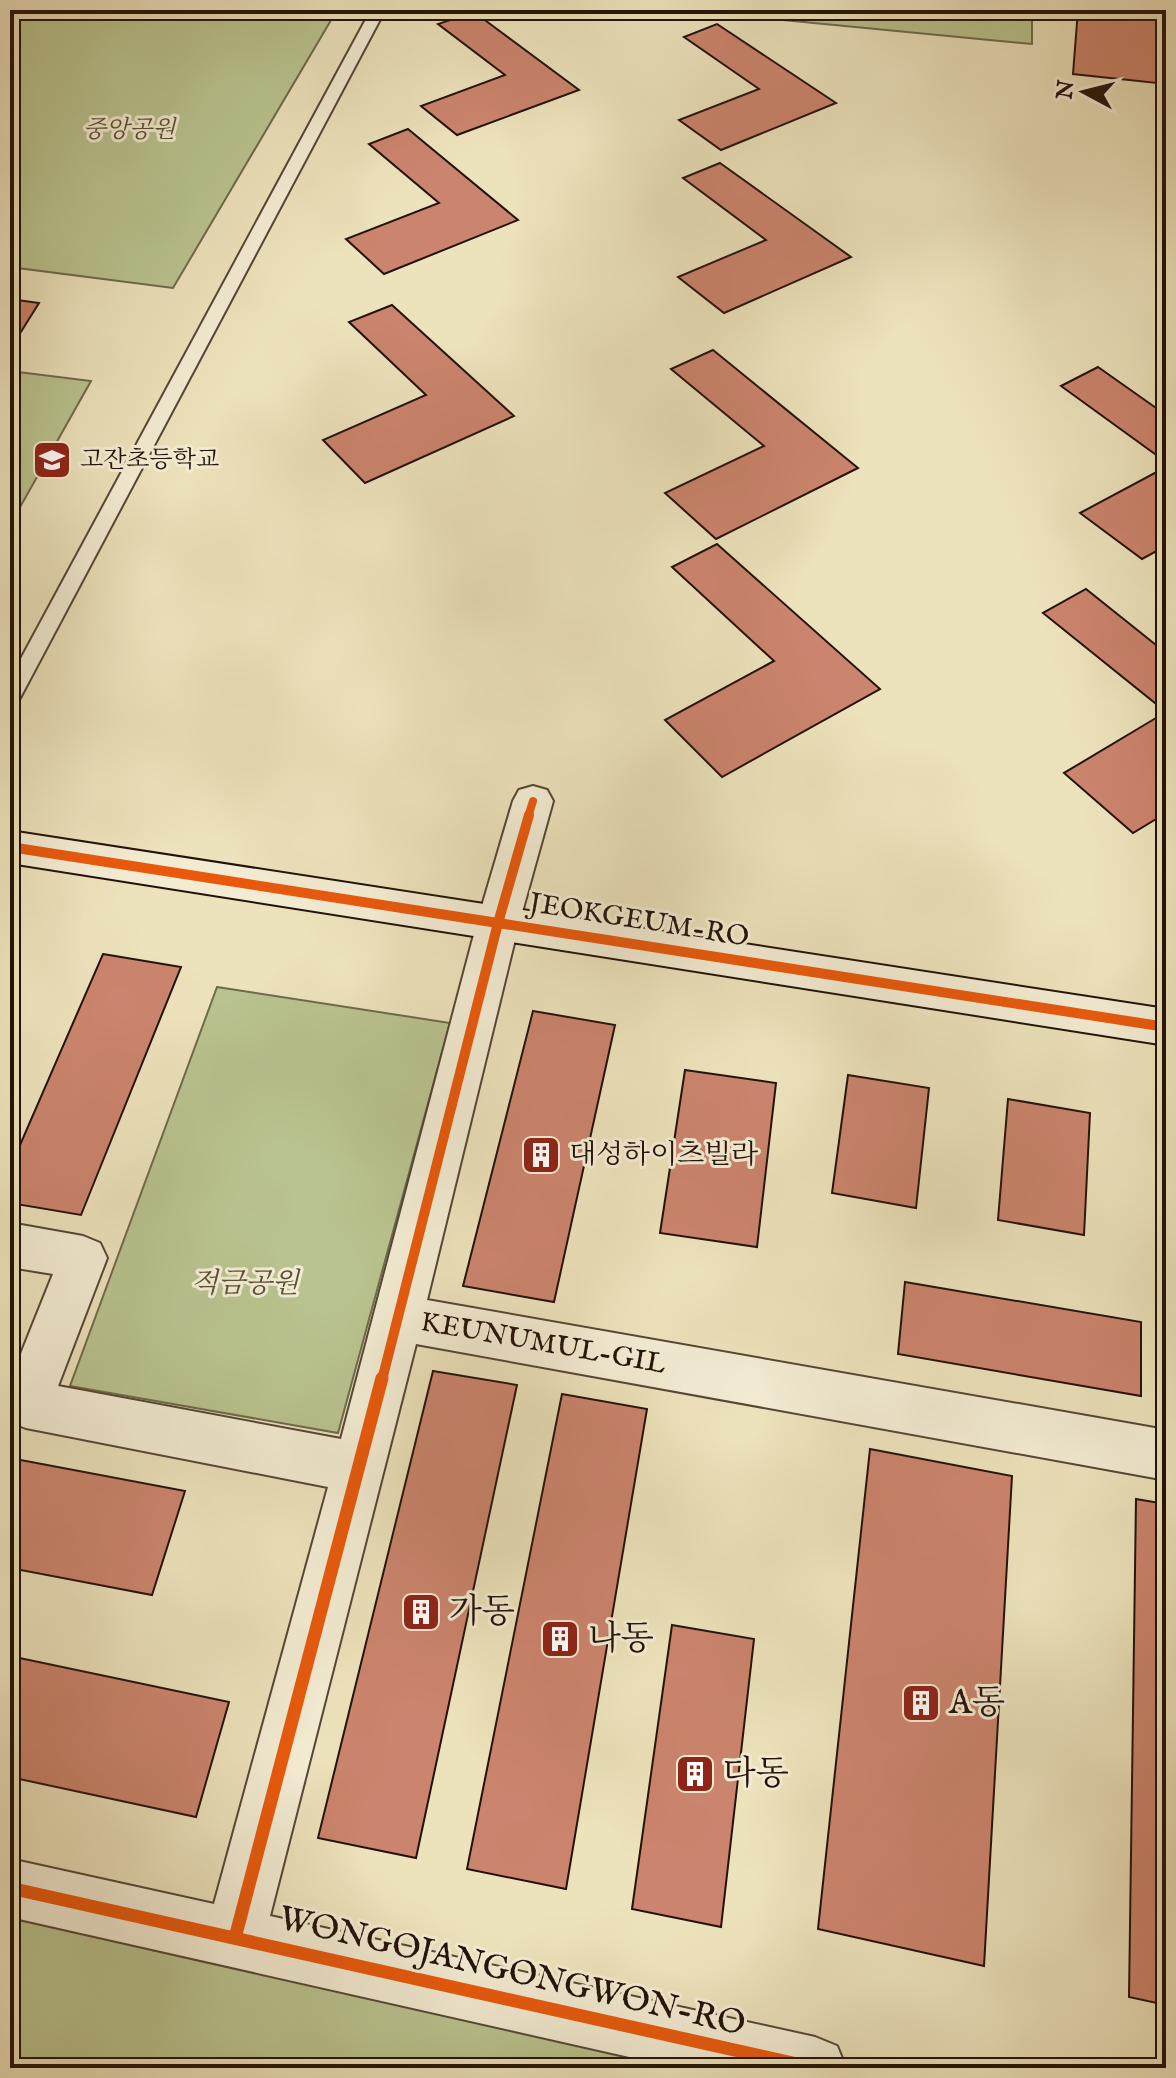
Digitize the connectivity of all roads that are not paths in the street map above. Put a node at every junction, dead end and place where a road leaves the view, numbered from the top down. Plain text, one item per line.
1 (378, 10) edge
2 (10, 698) edge
3 (533, 801) dead end
4 (10, 847) edge
5 (498, 923) junction
6 (1166, 1027) edge
7 (10, 1245) edge
8 (398, 1318) junction
9 (1166, 1455) edge
10 (359, 1468) junction
11 (10, 1888) edge
12 (235, 1938) junction
13 (815, 2068) edge

1 - 2 lane
3 - 5 street
4 - 5 street, JEOKGEUM-RO
5 - 6 street, JEOKGEUM-RO
5 - 8 street
7 - 10 street
8 - 9 street, KEUNUMUL-GIL
8 - 10 street, KEUNUMUL-GIL
10 - 12 street, KEUNUMUL-GIL
11 - 12 street, WONGOJANGONGWON-RO
12 - 13 street, WONGOJANGONGWON-RO

